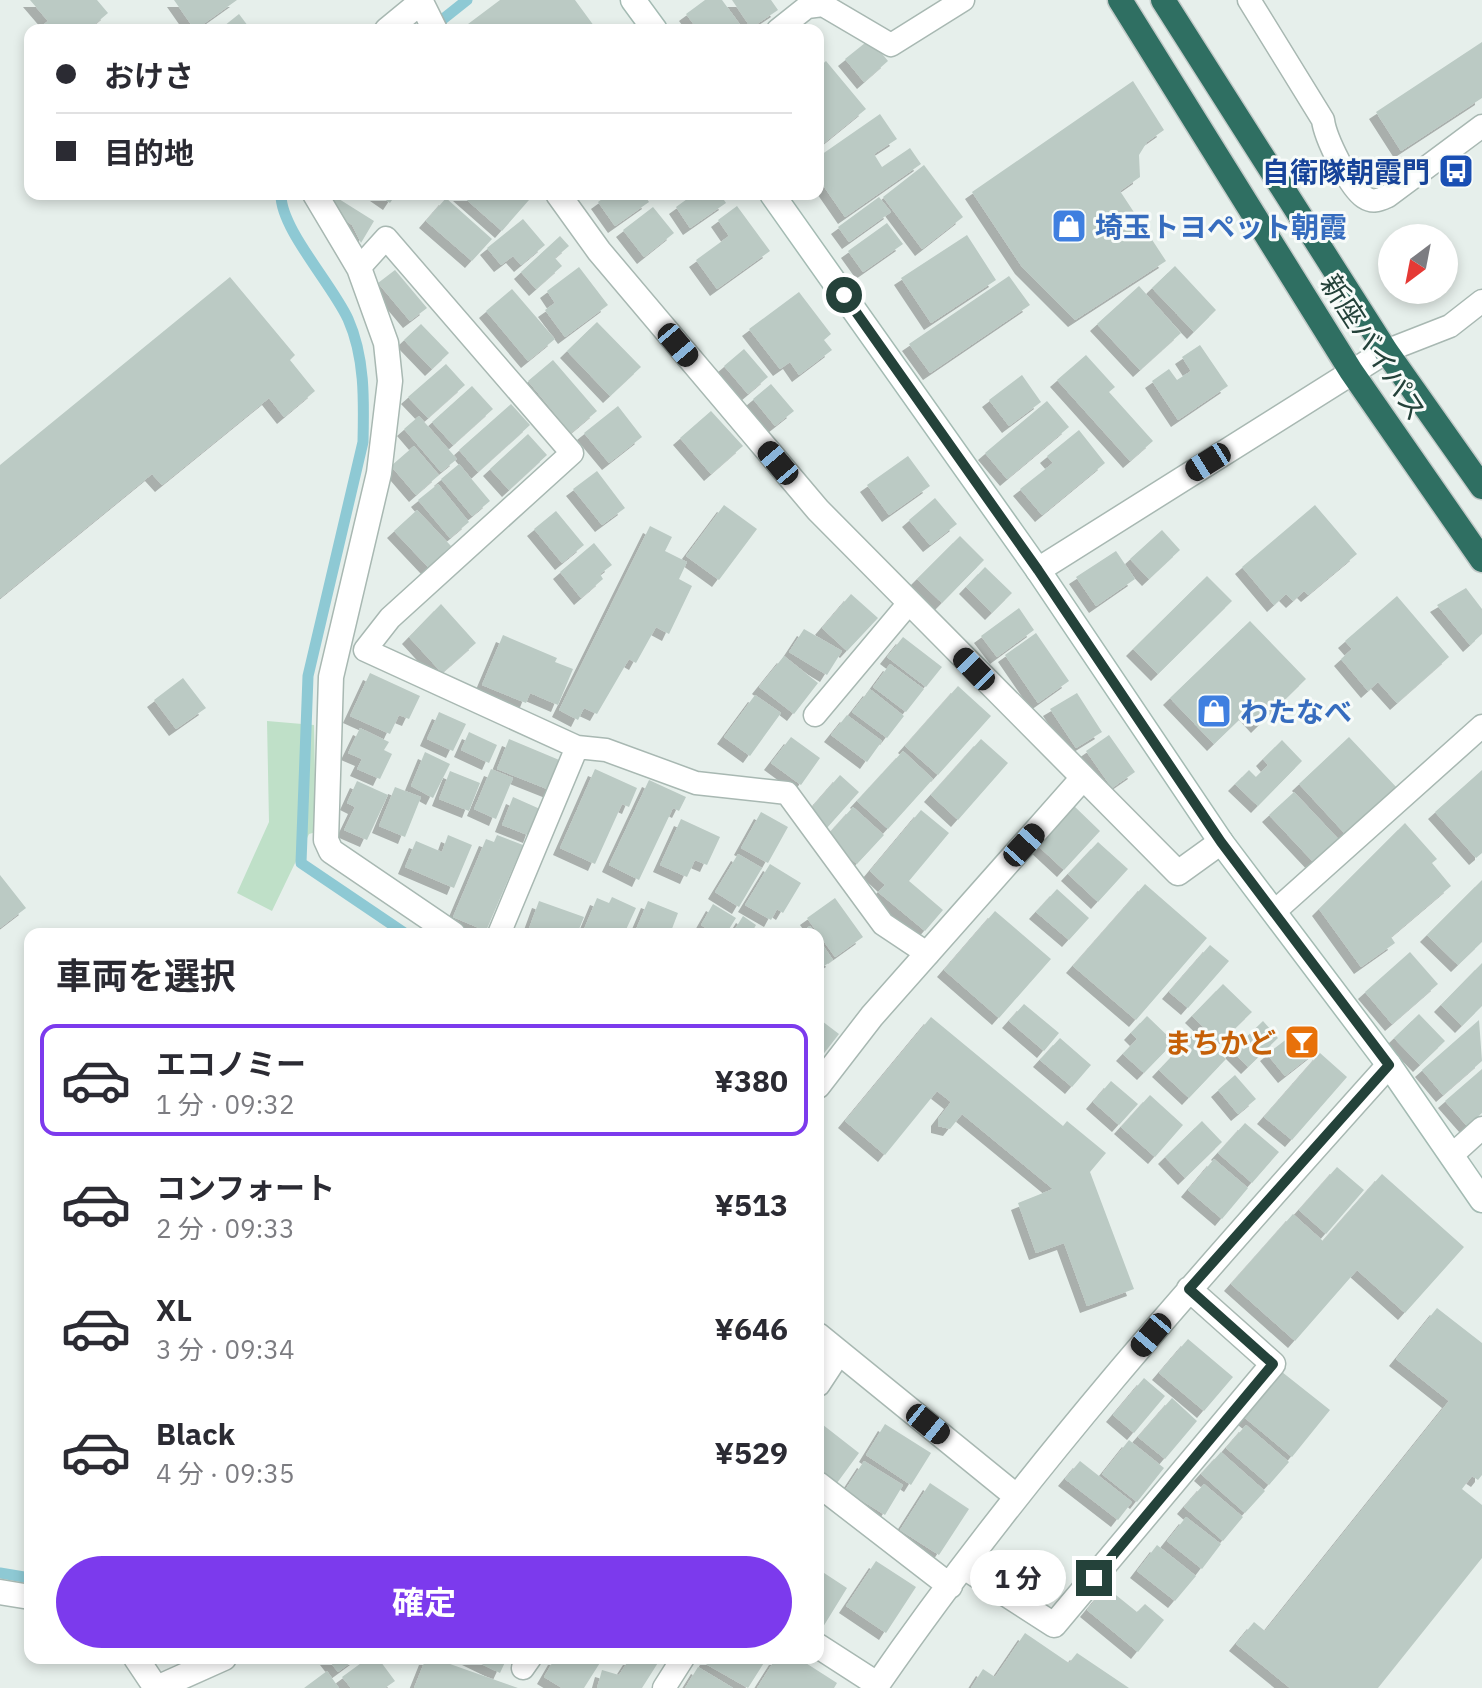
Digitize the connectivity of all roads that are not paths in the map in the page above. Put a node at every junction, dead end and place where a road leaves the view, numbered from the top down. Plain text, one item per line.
1 (633, 0) edge
2 (963, 0) edge
3 (1120, 0) edge
4 (1163, 0) edge
5 (1249, 0) edge
6 (426, 12) edge
7 (400, 24) edge
8 (651, 24) edge
9 (786, 24) edge
10 (1482, 126) edge
11 (319, 200) edge
12 (566, 200) edge
13 (776, 200) edge
14 (359, 268) junction
15 (1482, 301) edge
16 (1386, 351) junction
17 (1351, 371) junction
18 (1482, 487) edge
19 (1482, 560) edge
20 (1038, 570) junction
21 (909, 603) junction
22 (815, 715) dead end
23 (1482, 726) edge
24 (577, 747) junction
25 (1082, 779) junction
26 (1221, 842) junction
27 (1274, 912) junction
28 (444, 928) edge
29 (502, 928) edge
30 (928, 954) junction
31 (1389, 1065) junction
32 (824, 1078) edge
33 (1482, 1128) edge
34 (1451, 1156) junction
35 (1482, 1200) edge
36 (1189, 1289) junction
37 (824, 1340) edge
38 (839, 1352) junction
39 (824, 1375) edge
40 (824, 1488) edge
41 (1016, 1496) junction
42 (957, 1577) junction
43 (0, 1592) edge
44 (24, 1596) edge
45 (824, 1650) edge
46 (140, 1664) edge
47 (211, 1664) edge
48 (679, 1664) edge
49 (876, 1686) edge
50 (157, 1688) edge
51 (664, 1688) edge

1 - 8 street
2 - 9 lane
3 - 17 highway, 新座バイパス
4 - 16 highway, 新座バイパス
5 - 10 lane
6 - 7 street
11 - 14 street
12 - 21 street
13 - 20 street
14 - 24 lane
14 - 28 street
15 - 16 lane
16 - 17 street
16 - 18 highway, 新座バイパス
17 - 19 highway, 新座バイパス
17 - 20 street
20 - 26 street
21 - 22 lane
21 - 25 street
23 - 27 lane
24 - 29 lane
24 - 30 lane
25 - 26 street
25 - 30 street
26 - 27 street
27 - 31 street
30 - 32 street
31 - 34 street
31 - 36 street
33 - 34 lane
34 - 35 street
36 - 41 street
36 - 42 street
37 - 38 street
38 - 39 street
38 - 41 street
40 - 42 street
41 - 42 street
42 - 49 street
43 - 44 street
45 - 49 street
46 - 50 street
47 - 50 street
48 - 51 lane

